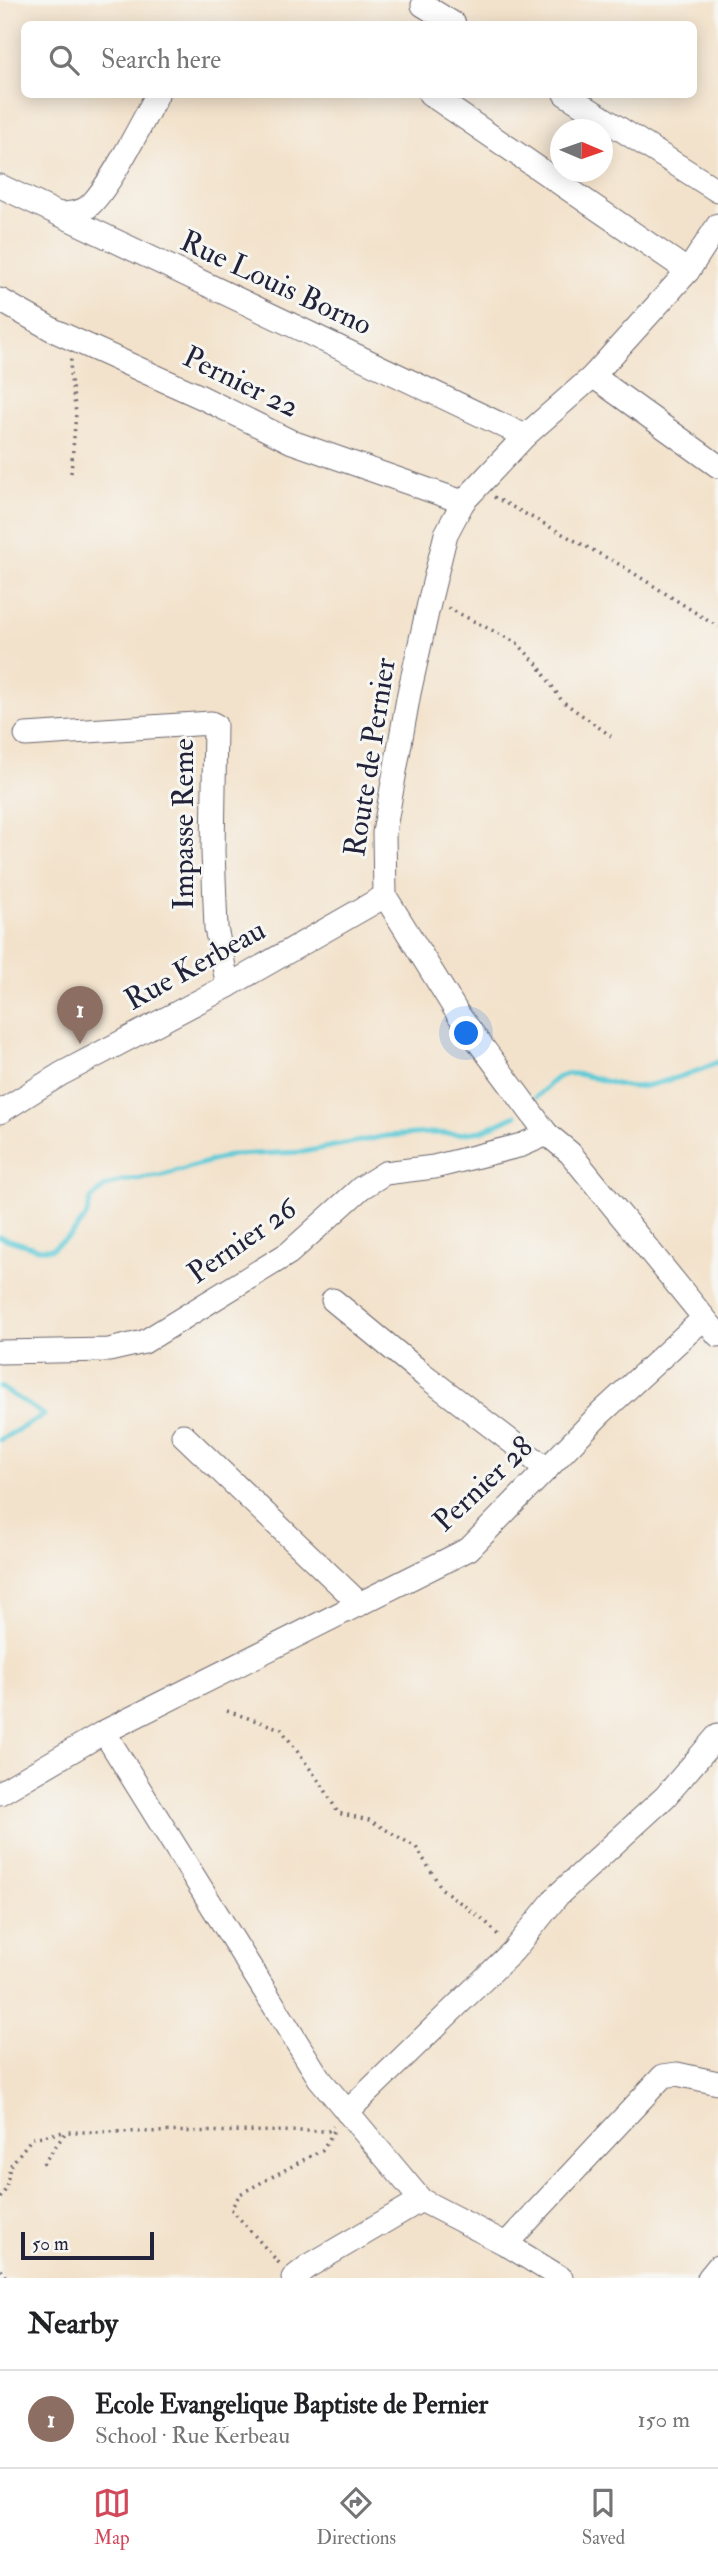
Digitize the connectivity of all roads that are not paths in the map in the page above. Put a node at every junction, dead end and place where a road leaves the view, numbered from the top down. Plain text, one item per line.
1 (423, 5) dead end
2 (449, 21) edge
3 (155, 98) edge
4 (436, 98) edge
5 (571, 98) edge
6 (0, 186) edge
7 (718, 191) edge
8 (59, 214) junction
9 (718, 225) edge
10 (688, 271) junction
11 (0, 300) edge
12 (593, 376) junction
13 (525, 436) junction
14 (718, 467) edge
15 (470, 494) junction
16 (26, 735) dead end
17 (385, 896) junction
18 (228, 986) junction
19 (0, 1112) edge
20 (547, 1134) junction
21 (333, 1300) dead end
22 (711, 1326) edge
23 (0, 1352) edge
24 (183, 1435) dead end
25 (547, 1469) junction
26 (360, 1604) junction
27 (104, 1732) junction
28 (718, 1735) edge
29 (0, 1793) edge
30 (718, 2083) edge
31 (347, 2112) junction
32 (421, 2200) junction
33 (506, 2244) junction
34 (718, 2267) edge
35 (288, 2273) edge
36 (561, 2278) edge
37 (709, 2278) edge

1 - 2 street
3 - 8 street
4 - 10 street
5 - 7 street
6 - 8 street, Rue Louis Borno
8 - 13 street, Rue Louis Borno
9 - 10 street, Route de Pernier
10 - 12 street, Route de Pernier
11 - 15 street, Pernier 22
12 - 13 street, Route de Pernier
12 - 14 street
13 - 15 street, Route de Pernier
15 - 17 street, Route de Pernier
16 - 18 street, Impasse Reme
17 - 18 street, Rue Kerbeau
17 - 20 street, Route de Pernier
18 - 19 street, Rue Kerbeau
20 - 22 street, Route de Pernier
20 - 23 street, Pernier 26
21 - 25 street
22 - 25 street, Pernier 28
24 - 26 street
25 - 26 street, Pernier 28
26 - 27 street, Pernier 28
27 - 29 street, Pernier 28
27 - 31 street
28 - 31 street
30 - 33 street
31 - 32 street
32 - 33 street
32 - 35 street
33 - 36 street
34 - 37 street

